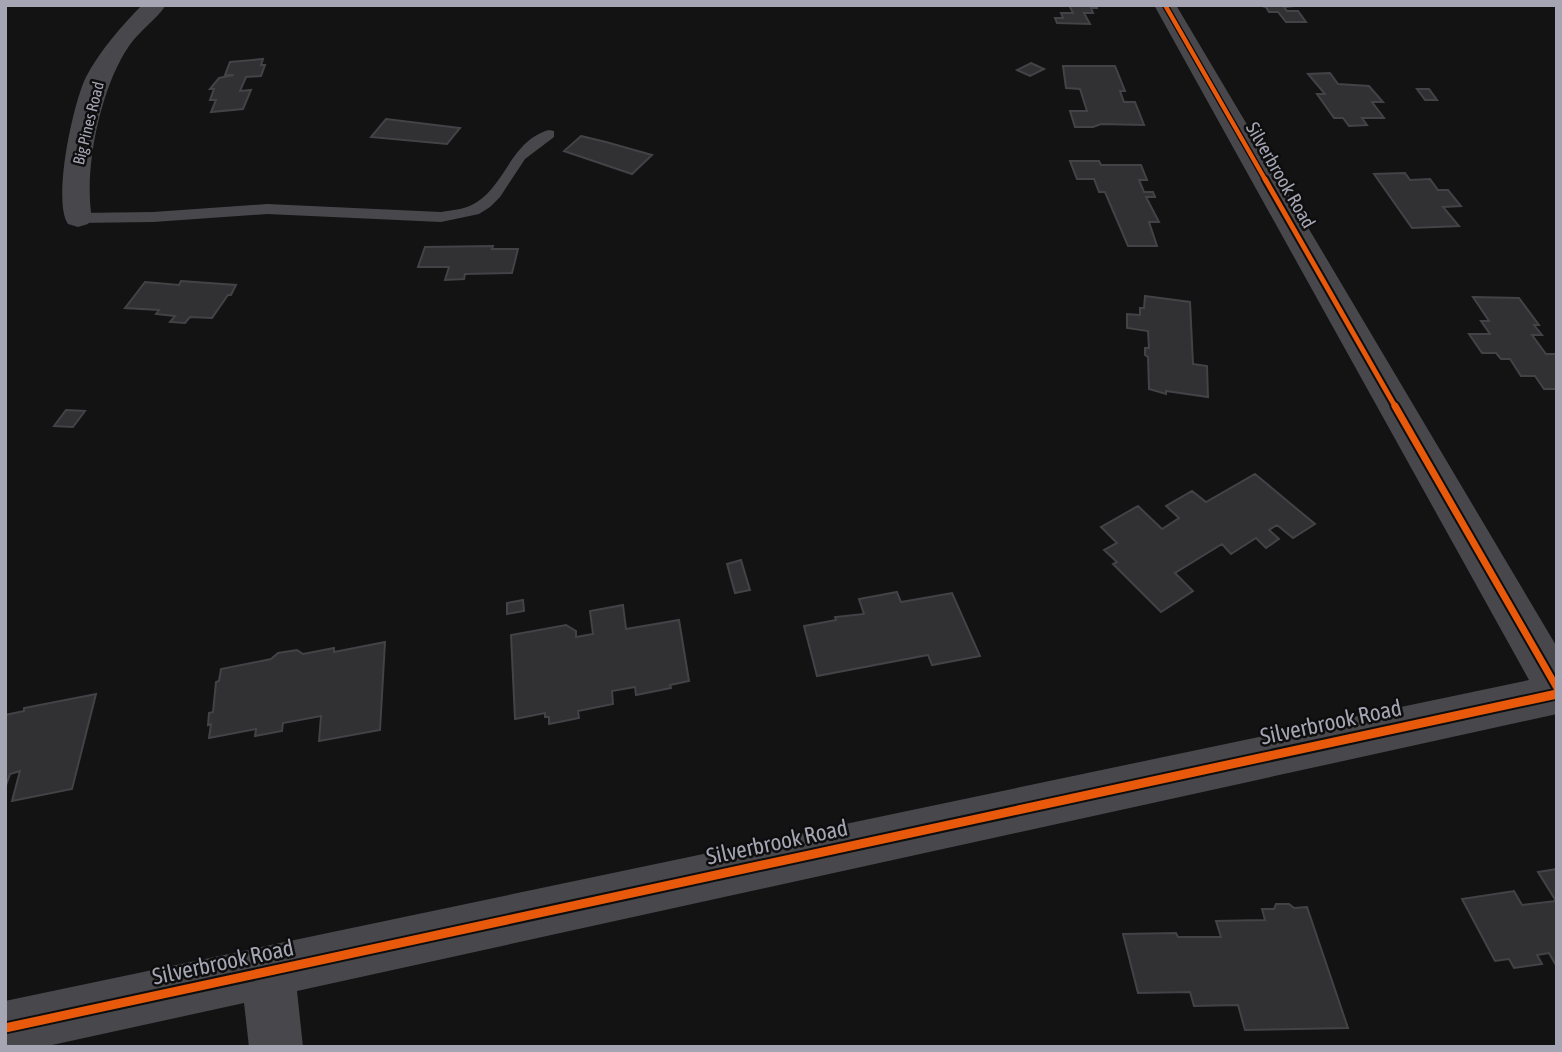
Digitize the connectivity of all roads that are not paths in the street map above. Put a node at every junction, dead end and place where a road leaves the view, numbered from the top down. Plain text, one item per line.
1 (155, 5) edge
2 (1165, 5) edge
3 (549, 134) dead end
4 (78, 218) joint
5 (1557, 688) edge
6 (1557, 694) edge
7 (268, 972) junction
8 (5, 1028) edge
9 (276, 1047) edge

1 - 4 street, Big Pines Road
2 - 5 street, Silverbrook Road
3 - 4 lane
6 - 7 street, Silverbrook Road
7 - 8 street, Silverbrook Road
7 - 9 street

